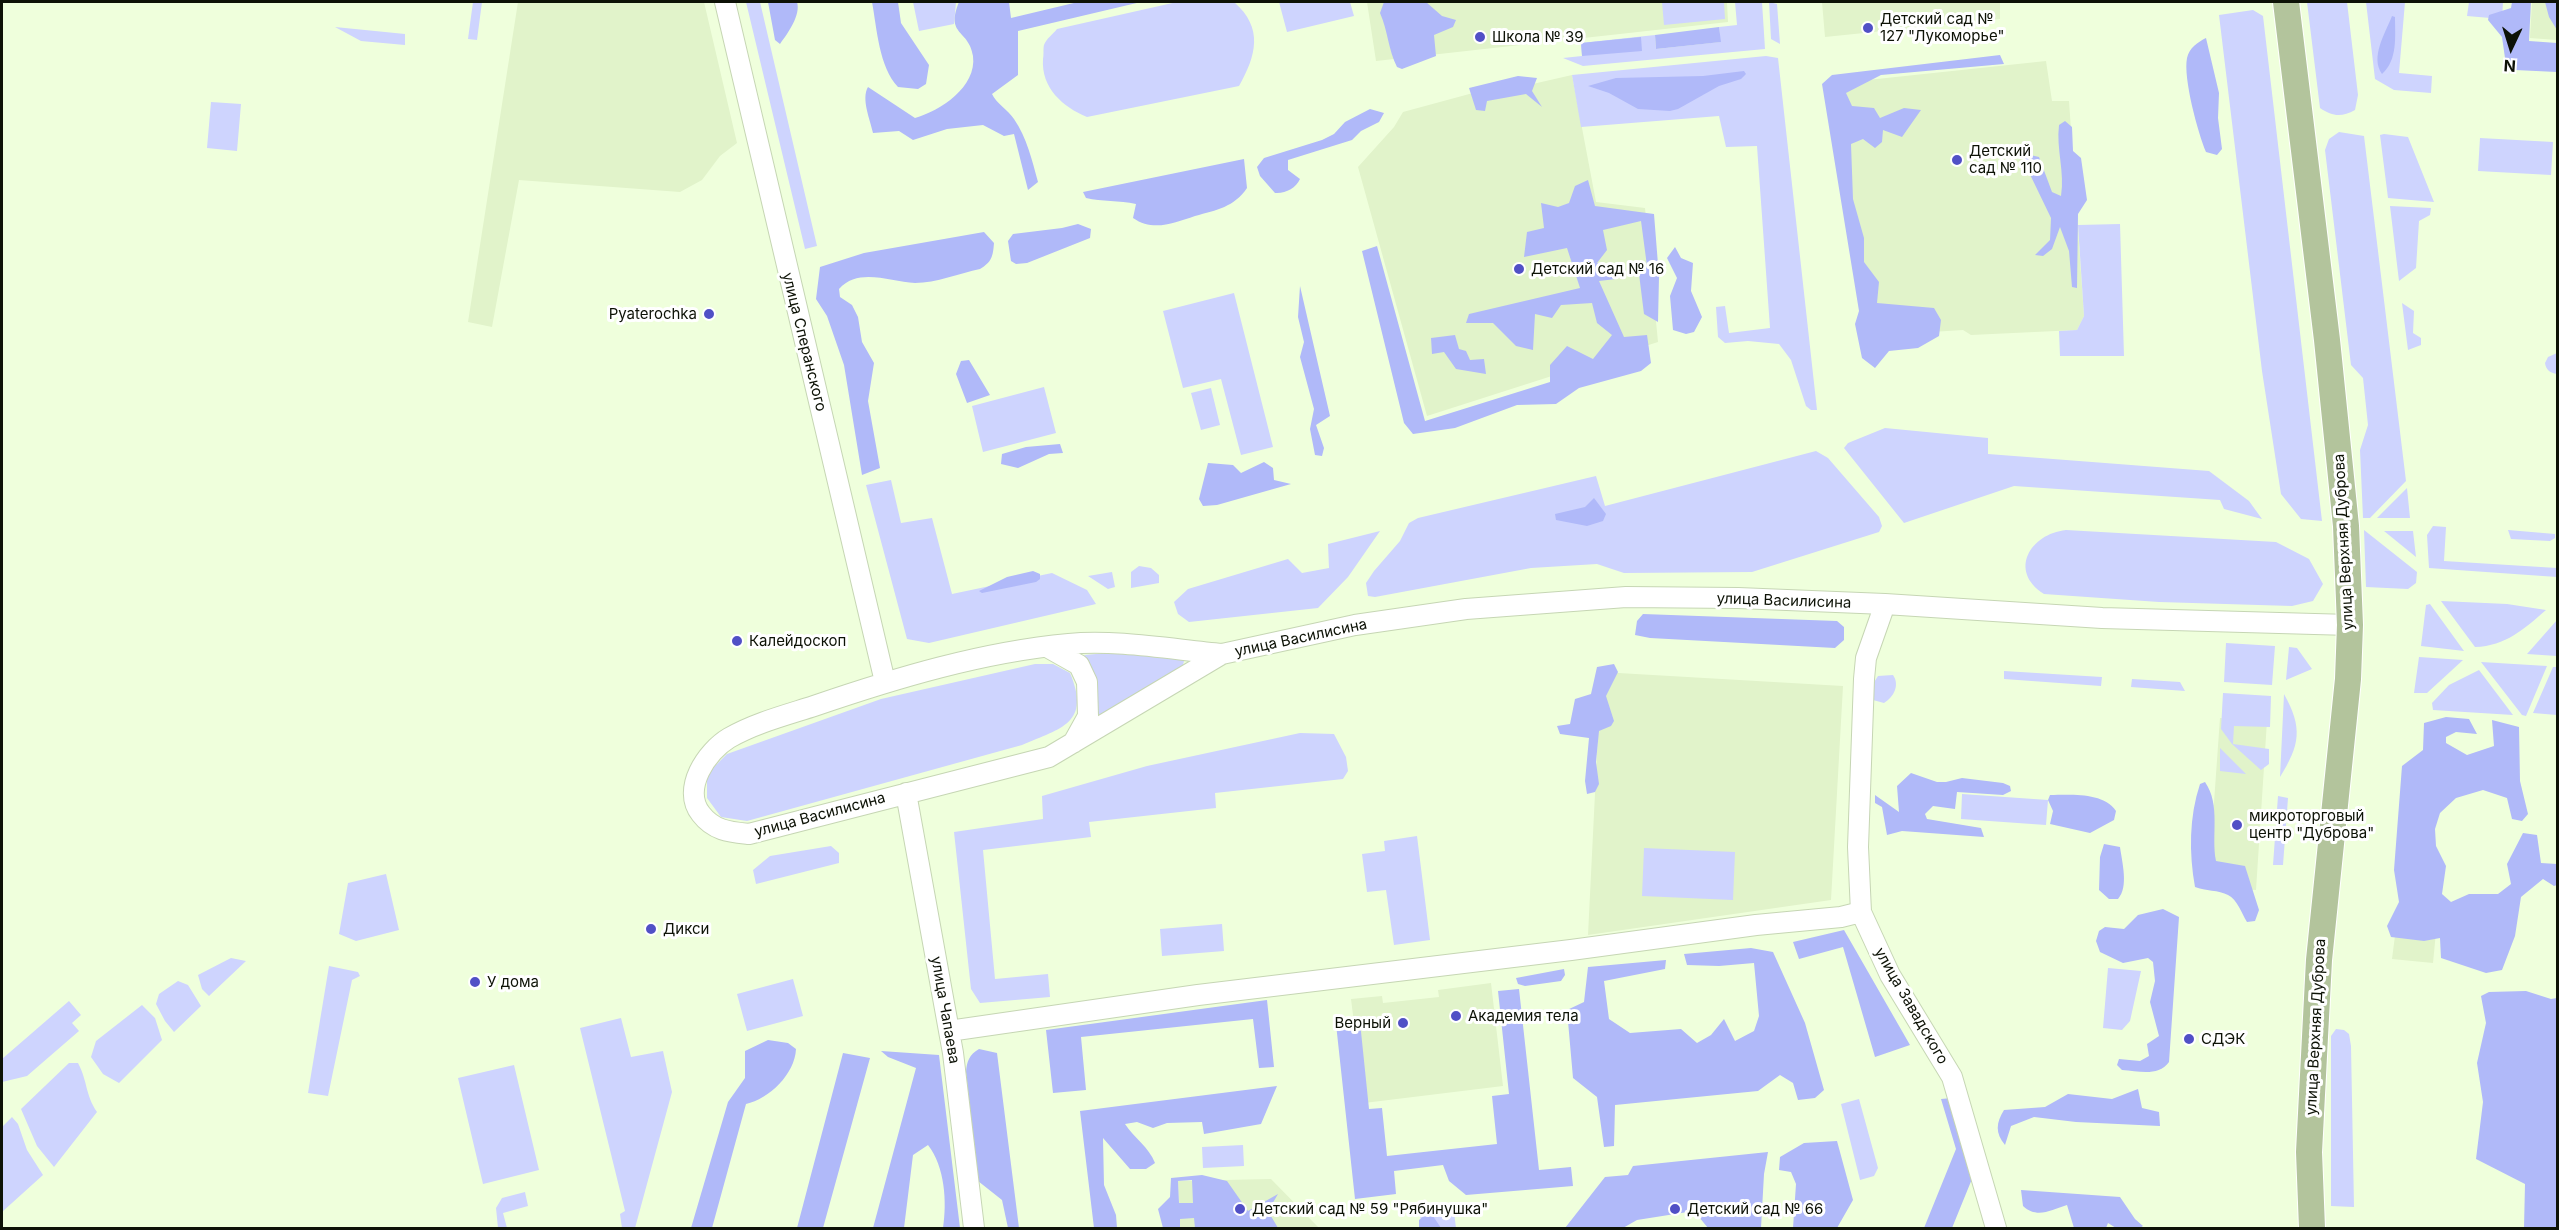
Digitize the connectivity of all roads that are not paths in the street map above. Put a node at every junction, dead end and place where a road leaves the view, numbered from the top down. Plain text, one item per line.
1 (725, 2) edge
2 (2286, 2) edge
3 (1885, 604) junction
4 (2350, 625) junction
5 (1047, 647) junction
6 (1222, 654) junction
7 (885, 682) junction
8 (1072, 744) junction
9 (906, 793) junction
10 (1860, 912) junction
11 (949, 1031) junction
12 (974, 1228) edge
13 (1995, 1228) edge
14 (2312, 1228) edge

1 - 7 street, улица Сперанского
2 - 4 main road, улица Верхняя Дуброва
3 - 4 street, улица Василисина
3 - 6 street, улица Василисина
3 - 10 street, улица Завадского
4 - 14 main road, улица Верхняя Дуброва
5 - 6 street, улица Василисина
5 - 7 street, улица Василисина
5 - 8 street
6 - 8 street, улица Василисина
7 - 9 street, улица Василисина
8 - 9 street, улица Василисина
9 - 11 street, улица Чапаева
10 - 11 street
10 - 13 street, улица Завадского
11 - 12 street, улица Чапаева

